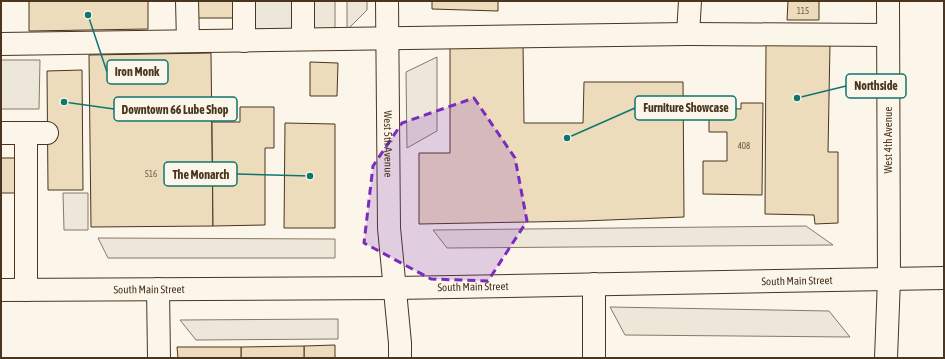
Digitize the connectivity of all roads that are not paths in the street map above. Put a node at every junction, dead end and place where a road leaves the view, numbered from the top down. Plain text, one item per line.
1 (187, 1) edge
2 (244, 1) edge
3 (303, 1) edge
4 (387, 1) edge
5 (690, 1) edge
6 (888, 1) edge
7 (688, 34) junction
8 (888, 35) junction
9 (388, 38) junction
10 (303, 39) junction
11 (244, 40) junction
12 (188, 41) junction
13 (1, 44) edge
14 (1, 133) edge
15 (26, 133) junction
16 (47, 133) dead end
17 (944, 278) edge
18 (889, 279) junction
19 (594, 284) junction
20 (395, 288) junction
21 (158, 289) junction
22 (1, 290) edge
23 (26, 290) junction
24 (159, 358) edge
25 (400, 358) edge
26 (594, 358) edge
27 (886, 358) edge

1 - 12 main road
2 - 11 main road
3 - 10 main road
4 - 9 main road, West 5th Avenue
5 - 7 main road
6 - 8 main road, West 4th Avenue
7 - 8 main road
7 - 9 main road
8 - 18 main road, West 4th Avenue
9 - 10 main road
9 - 20 main road, West 5th Avenue
10 - 11 main road
11 - 12 main road
12 - 13 main road
14 - 15 main road
15 - 16 main road
15 - 23 main road
17 - 18 main road, South Main Street
18 - 19 main road, South Main Street
18 - 27 main road, West 4th Avenue
19 - 20 main road, South Main Street
19 - 26 main road
20 - 21 main road, South Main Street
20 - 25 main road, West 5th Avenue
21 - 23 main road, South Main Street
21 - 24 main road
22 - 23 main road, South Main Street

